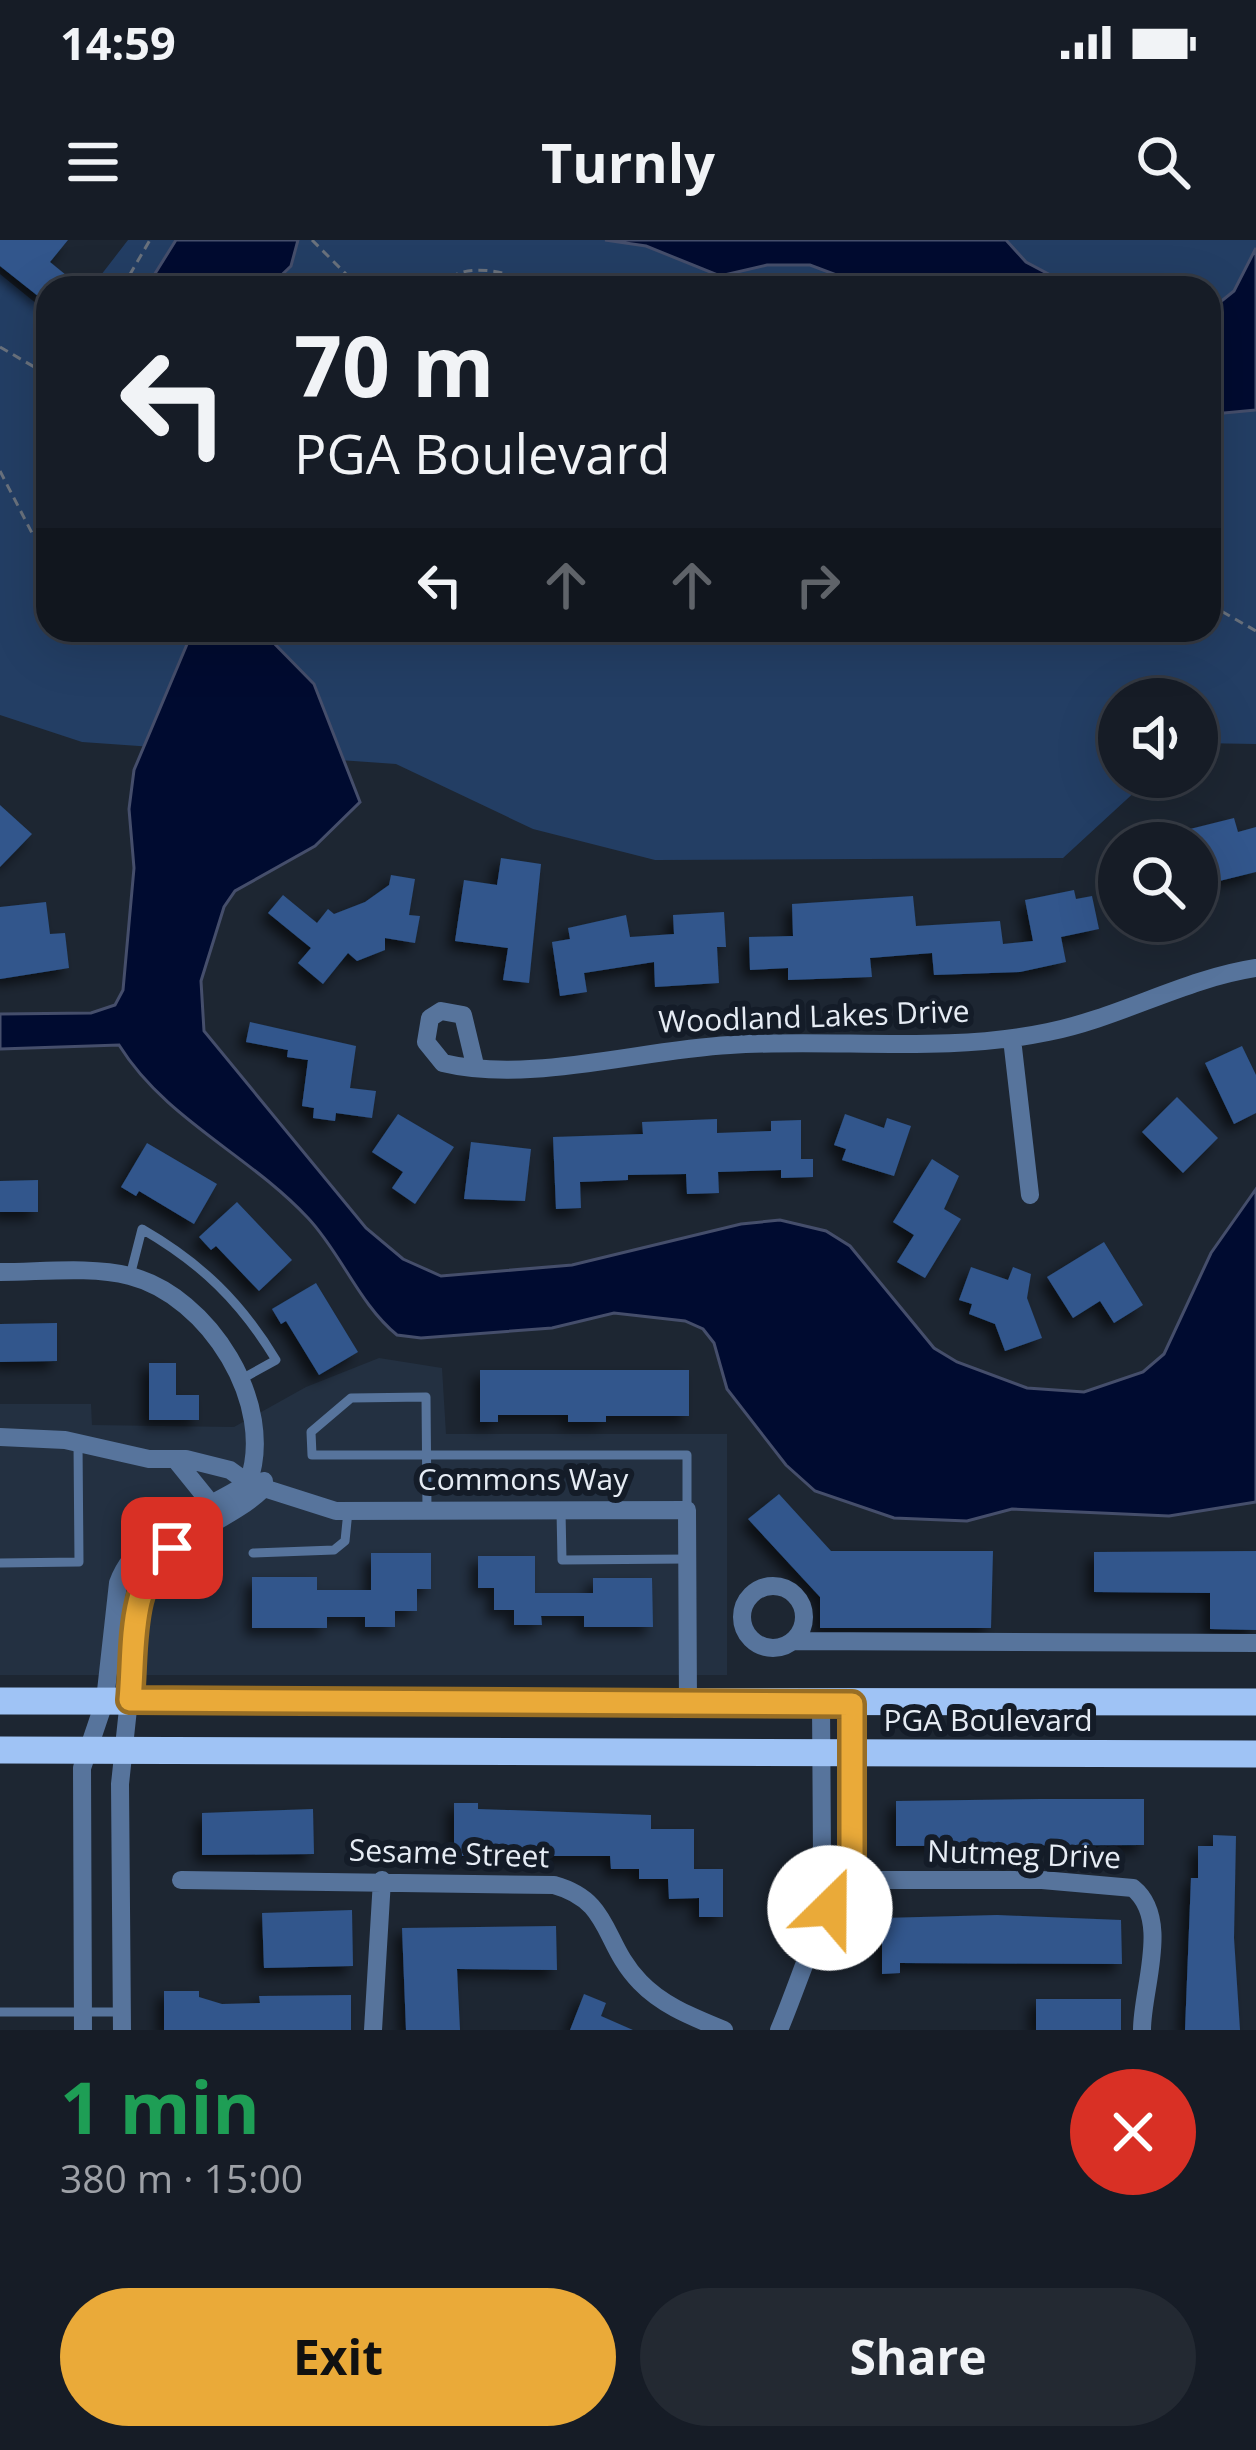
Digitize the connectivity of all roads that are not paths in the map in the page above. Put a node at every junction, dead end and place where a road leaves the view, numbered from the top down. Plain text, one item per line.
1 (1256, 968) edge
2 (1012, 1039) junction
3 (476, 1065) dead end
4 (1030, 1195) dead end
5 (0, 1272) edge
6 (130, 1276) junction
7 (244, 1388) junction
8 (0, 1437) edge
9 (79, 1443) junction
10 (426, 1454) junction
11 (175, 1459) junction
12 (256, 1486) junction
13 (427, 1510) junction
14 (687, 1510) junction
15 (348, 1511) junction
16 (561, 1511) junction
17 (217, 1512) junction
18 (254, 1553) dead end
19 (687, 1558) junction
20 (0, 1563) edge
21 (793, 1641) dead end
22 (1256, 1643) edge
23 (117, 1700) junction
24 (0, 1701) edge
25 (1256, 1702) edge
26 (688, 1704) junction
27 (821, 1704) junction
28 (852, 1704) junction
29 (91, 1749) junction
30 (126, 1749) junction
31 (0, 1750) edge
32 (853, 1754) junction
33 (1256, 1754) edge
34 (821, 1755) junction
35 (182, 1880) dead end
36 (382, 1880) junction
37 (836, 1880) junction
38 (0, 2012) edge
39 (83, 2021) edge
40 (122, 2021) edge
41 (373, 2030) edge
42 (724, 2030) edge
43 (779, 2030) edge
44 (1142, 2030) edge

1 - 2 street, Woodland Lakes Drive
2 - 3 street, Woodland Lakes Drive
2 - 4 street, Woodland Lakes Drive
5 - 6 street
6 - 7 street
6 - 7 lane
7 - 12 street
8 - 9 street, Commons Way
9 - 11 street, Commons Way
9 - 20 lane
10 - 10 lane
10 - 13 lane
10 - 14 lane
11 - 12 street, Commons Way
11 - 17 street
12 - 15 street, Commons Way
12 - 17 street
13 - 15 street, Commons Way
13 - 16 street, Commons Way
14 - 16 street, Commons Way
14 - 19 street
15 - 18 lane
16 - 19 lane
17 - 23 street
19 - 26 street
21 - 22 street
23 - 24 main road, PGA Boulevard
23 - 26 main road, PGA Boulevard
23 - 29 street
23 - 30 street
25 - 28 main road, PGA Boulevard
26 - 27 main road, PGA Boulevard
27 - 28 main road, PGA Boulevard
27 - 34 street
28 - 32 street
29 - 30 main road, PGA Boulevard
29 - 31 main road, PGA Boulevard
29 - 39 street
30 - 34 main road, PGA Boulevard
30 - 40 street
32 - 33 main road, PGA Boulevard
32 - 34 main road, PGA Boulevard
32 - 37 street
34 - 37 street
35 - 36 street, Sesame Street
36 - 41 street
36 - 42 street, Sesame Street
37 - 43 street
37 - 44 street, Nutmeg Drive
38 - 39 lane
39 - 40 lane

